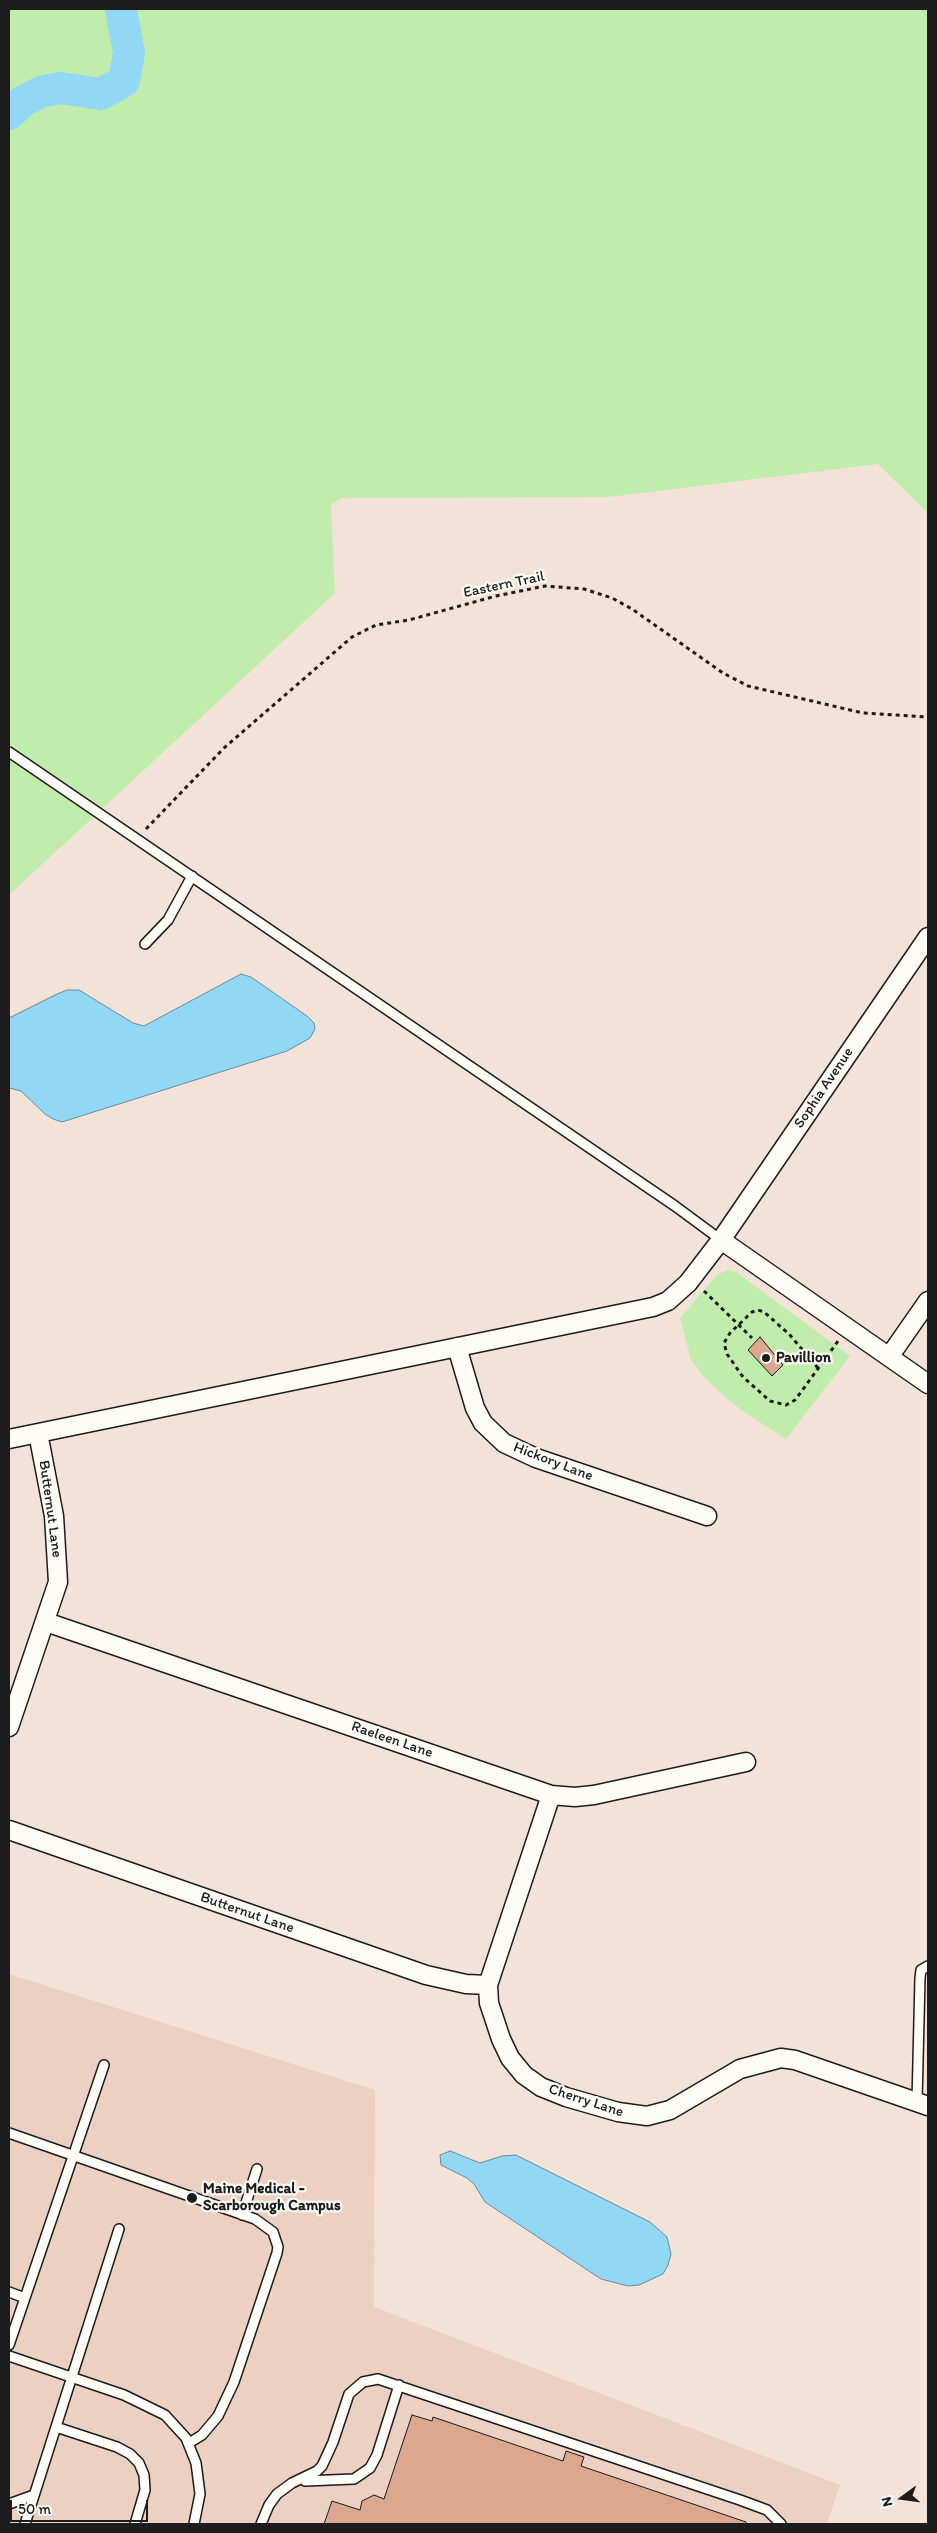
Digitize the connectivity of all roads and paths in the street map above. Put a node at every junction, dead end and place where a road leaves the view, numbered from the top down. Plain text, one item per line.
1 (928, 717) edge
2 (9, 752) edge
3 (137, 838) junction
4 (192, 876) junction
5 (928, 937) edge
6 (145, 944) dead end
7 (721, 1240) junction
8 (692, 1279) junction
9 (928, 1301) edge
10 (739, 1325) junction
11 (847, 1328) junction
12 (752, 1338) dead end
13 (457, 1347) junction
14 (889, 1358) junction
15 (818, 1368) junction
16 (928, 1384) edge
17 (38, 1433) junction
18 (9, 1439) edge
19 (707, 1516) dead end
20 (46, 1622) junction
21 (9, 1727) edge
22 (746, 1762) dead end
23 (551, 1795) junction
24 (9, 1830) edge
25 (928, 1966) edge
26 (488, 1985) junction
27 (104, 2065) dead end
28 (922, 2104) edge
29 (9, 2133) edge
30 (74, 2156) junction
31 (258, 2169) dead end
32 (242, 2215) junction
33 (119, 2229) dead end
34 (9, 2292) edge
35 (25, 2298) junction
36 (9, 2345) edge
37 (9, 2356) edge
38 (71, 2377) junction
39 (399, 2385) junction
40 (56, 2427) junction
41 (189, 2443) junction
42 (295, 2482) junction
43 (34, 2495) junction
44 (9, 2504) edge
45 (25, 2524) edge
46 (135, 2524) edge
47 (194, 2524) edge
48 (261, 2524) edge
49 (781, 2524) edge

1 - 3 path, Eastern Trail
2 - 3 lane
3 - 4 lane
4 - 6 lane
4 - 7 lane
5 - 7 street, Sophia Avenue
7 - 8 street, Sophia Avenue
7 - 11 street
8 - 10 path
8 - 13 street, Sophia Avenue
9 - 14 street
10 - 12 path
10 - 15 path
10 - 15 path
11 - 14 street
11 - 15 path
13 - 17 street, Sophia Avenue
13 - 19 street, Hickory Lane
14 - 16 street
17 - 18 street, Sophia Avenue
17 - 20 street, Butternut Lane
20 - 21 street, Butternut Lane
20 - 23 street, Raeleen Lane
22 - 23 street, Raeleen Lane
23 - 26 street, Cherry Lane
24 - 26 street, Butternut Lane
25 - 28 lane
26 - 28 street, Cherry Lane
27 - 30 lane
29 - 30 lane
30 - 32 lane
30 - 35 lane
31 - 32 lane
32 - 41 lane
33 - 38 lane
34 - 35 lane
35 - 36 lane
37 - 38 lane
38 - 40 lane
38 - 41 lane
39 - 42 lane
39 - 42 lane
39 - 49 lane
40 - 43 lane
40 - 46 lane
41 - 47 lane
42 - 48 lane
43 - 44 lane
43 - 45 lane

